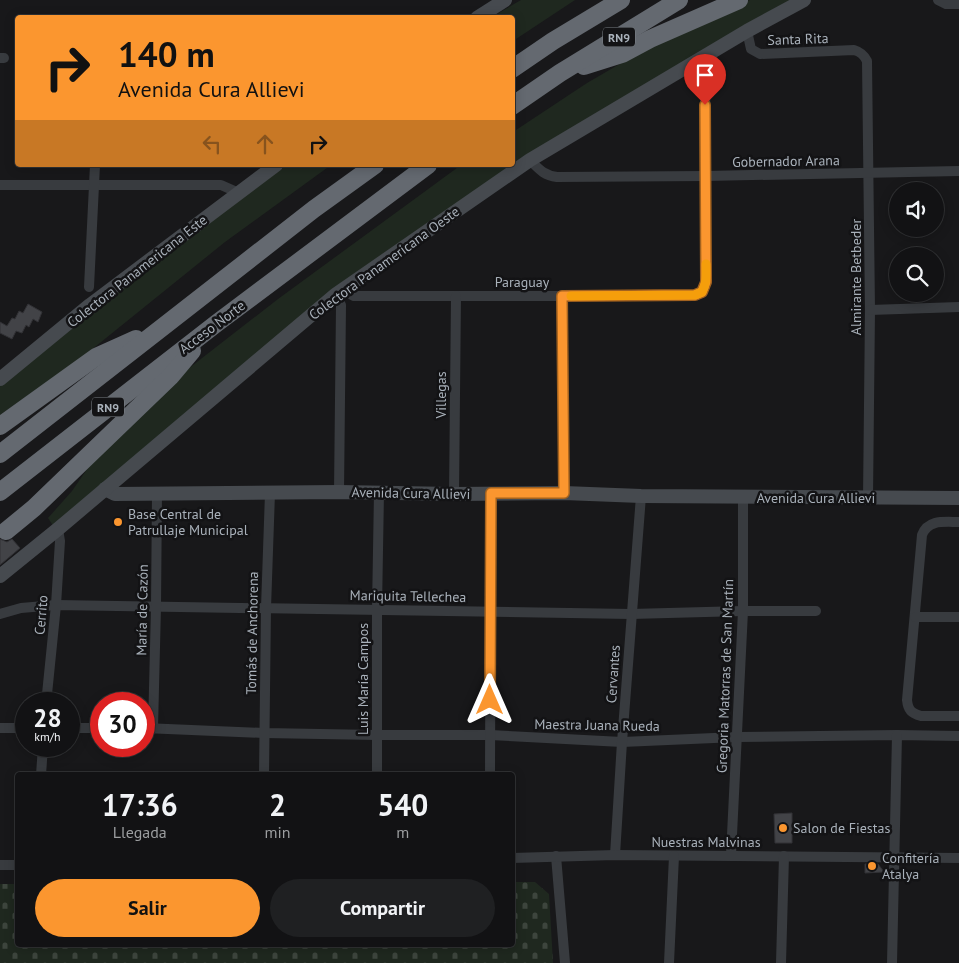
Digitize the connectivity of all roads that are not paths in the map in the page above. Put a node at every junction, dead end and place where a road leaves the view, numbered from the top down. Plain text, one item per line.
1 (505, 0) edge
2 (597, 0) edge
3 (621, 0) edge
4 (679, 0) edge
5 (738, 0) edge
6 (804, 0) edge
7 (938, 0) edge
8 (959, 4) edge
9 (482, 15) edge
10 (748, 31) junction
11 (553, 41) junction
12 (864, 56) joint
13 (703, 58) junction
14 (515, 67) edge
15 (560, 73) junction
16 (515, 104) edge
17 (530, 160) junction
18 (94, 167) edge
19 (273, 167) edge
20 (372, 167) edge
21 (425, 167) edge
22 (959, 171) edge
23 (869, 173) junction
24 (706, 176) junction
25 (93, 184) junction
26 (0, 185) edge
27 (239, 193) junction
28 (89, 287) dead end
29 (339, 292) junction
30 (456, 296) junction
31 (562, 296) junction
32 (959, 307) edge
33 (870, 310) junction
34 (217, 323) junction
35 (164, 326) junction
36 (0, 379) edge
37 (0, 426) edge
38 (0, 454) edge
39 (105, 489) junction
40 (0, 492) edge
41 (339, 492) junction
42 (379, 492) junction
43 (157, 493) junction
44 (270, 493) junction
45 (491, 493) junction
46 (564, 493) junction
47 (454, 494) junction
48 (641, 496) junction
49 (743, 497) junction
50 (868, 498) junction
51 (959, 498) edge
52 (959, 522) edge
53 (58, 529) junction
54 (6, 532) dead end
55 (0, 576) edge
56 (56, 605) junction
57 (156, 607) junction
58 (266, 608) junction
59 (376, 609) junction
60 (491, 611) junction
61 (743, 611) junction
62 (816, 611) dead end
63 (0, 614) edge
64 (631, 614) junction
65 (915, 617) junction
66 (959, 617) edge
67 (47, 692) edge
68 (150, 692) edge
69 (959, 716) edge
70 (0, 728) edge
71 (15, 728) edge
72 (155, 728) edge
73 (264, 733) junction
74 (377, 735) junction
75 (490, 735) junction
76 (897, 735) junction
77 (959, 736) edge
78 (737, 737) junction
79 (622, 742) junction
80 (42, 757) edge
81 (41, 772) edge
82 (264, 772) edge
83 (377, 772) edge
84 (490, 772) edge
85 (615, 855) junction
86 (731, 855) junction
87 (556, 856) junction
88 (674, 856) junction
89 (784, 856) junction
90 (894, 857) junction
91 (515, 858) edge
92 (959, 858) edge
93 (0, 865) edge
94 (15, 865) edge
95 (565, 963) edge
96 (670, 963) edge
97 (781, 963) edge
98 (892, 963) edge

1 - 9 street
2 - 11 highway
3 - 11 highway, RN9
4 - 15 highway, RN9
5 - 15 highway
6 - 10 street, Colectora Panamericana Oeste
7 - 8 street
10 - 12 street, Santa Rita
10 - 13 street, Colectora Panamericana Oeste
11 - 14 highway, RN9
12 - 23 street, Almirante Betbeder
13 - 17 street, Colectora Panamericana Oeste
13 - 24 street
15 - 16 highway, RN9
17 - 24 street, Gobernador Arana
17 - 29 street, Colectora Panamericana Oeste
18 - 25 street
19 - 27 street, Colectora Panamericana Este
20 - 35 highway, RN9
21 - 34 highway, Acceso Norte / RN9
22 - 23 street, Gobernador Arana
23 - 24 street, Gobernador Arana
23 - 33 street, Almirante Betbeder
24 - 31 street, Paraguay
25 - 26 street
25 - 27 street
25 - 28 street
27 - 36 street, Colectora Panamericana Este
29 - 30 street, Paraguay
29 - 39 street, Colectora Panamericana Oeste
29 - 41 street
30 - 31 street, Paraguay
30 - 47 street, Villegas
31 - 46 street
32 - 33 street
33 - 50 street, Almirante Betbeder
34 - 40 highway, Acceso Norte / RN9
34 - 54 highway
35 - 37 highway
35 - 38 highway, RN9
39 - 43 street, Avenida Cura Allievi
39 - 53 street, Colectora Panamericana Oeste
41 - 42 street, Avenida Cura Allievi
41 - 44 street, Avenida Cura Allievi
42 - 47 street, Avenida Cura Allievi
42 - 59 street, Luis María Campos
43 - 44 street, Avenida Cura Allievi
43 - 57 street, María de Cazón
44 - 58 street, Tomás de Anchorena
45 - 46 street, Avenida Cura Allievi
45 - 47 street, Avenida Cura Allievi
45 - 60 street
46 - 48 street, Avenida Cura Allievi
48 - 49 street, Avenida Cura Allievi
48 - 64 street, Cervantes
49 - 50 street, Avenida Cura Allievi
49 - 61 street, Gregoria Matorras de San Martín
50 - 51 street, Avenida Cura Allievi
52 - 65 street
53 - 55 street, Colectora Panamericana Oeste
53 - 56 street, Cerrito
56 - 57 street, Mariquita Tellechea
56 - 63 street, Mariquita Tellechea
56 - 67 street, Cerrito
57 - 58 street, Mariquita Tellechea
57 - 68 street, María de Cazón
58 - 59 street, Mariquita Tellechea
58 - 73 street, Tomás de Anchorena
59 - 60 street, Mariquita Tellechea
59 - 74 street, Luis María Campos
60 - 64 street, Mariquita Tellechea
60 - 75 street
61 - 62 street, Mariquita Tellechea
61 - 64 street, Mariquita Tellechea
61 - 78 street, Gregoria Matorras de San Martín
64 - 79 street, Cervantes
65 - 66 street
65 - 69 street
70 - 71 street
72 - 73 street, Maestra Juana Rueda
73 - 74 street, Maestra Juana Rueda
73 - 82 street, Tomás de Anchorena
74 - 75 street, Maestra Juana Rueda
74 - 83 street, Luis María Campos
75 - 79 street, Maestra Juana Rueda
75 - 84 street
76 - 77 street, Maestra Juana Rueda
76 - 78 street, Maestra Juana Rueda
76 - 90 street
78 - 79 street, Maestra Juana Rueda
78 - 86 street, Gregoria Matorras de San Martín
79 - 85 street, Cervantes
80 - 81 street
85 - 87 street, Nuestras Malvinas
85 - 88 street, Nuestras Malvinas
86 - 88 street, Nuestras Malvinas
86 - 89 street, Nuestras Malvinas
87 - 91 street, Nuestras Malvinas
87 - 95 street
88 - 96 street
89 - 90 street, Nuestras Malvinas
89 - 97 street
90 - 92 street, Nuestras Malvinas
90 - 98 street
93 - 94 street

